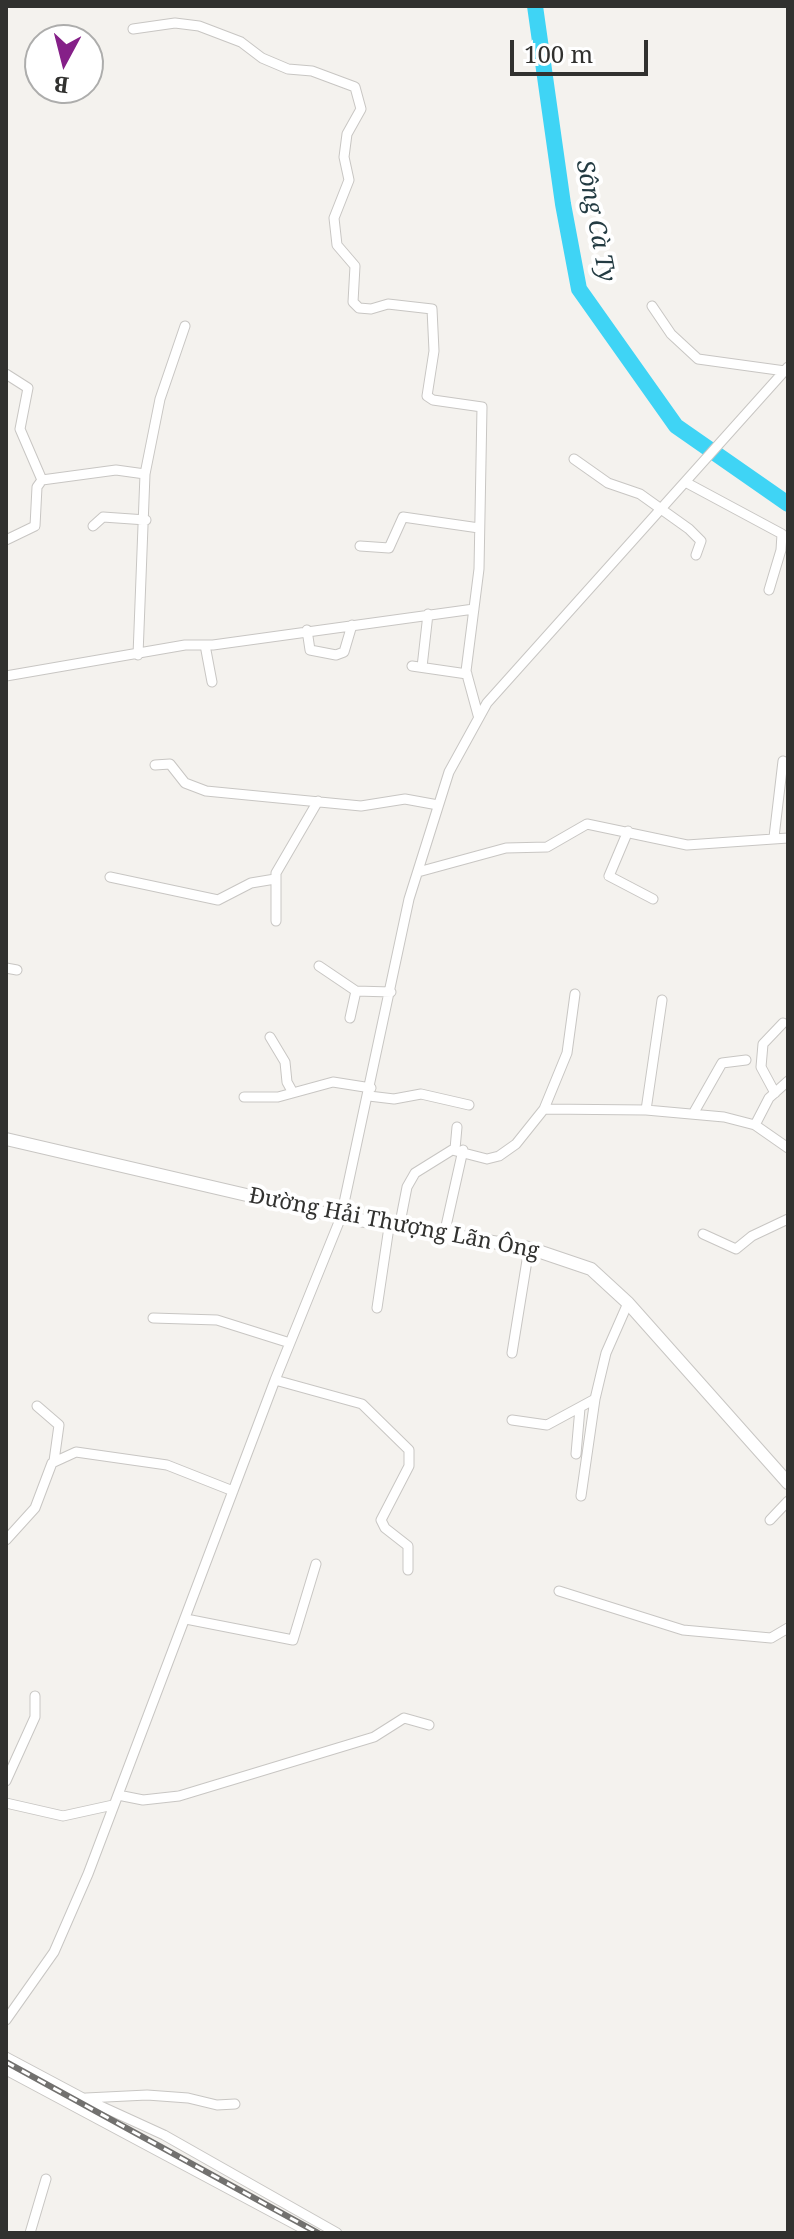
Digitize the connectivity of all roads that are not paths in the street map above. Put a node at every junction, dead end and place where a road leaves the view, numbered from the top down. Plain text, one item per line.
1 (133, 29) dead end
2 (652, 306) dead end
3 (185, 326) dead end
4 (786, 373) edge
5 (6, 374) edge
6 (574, 459) dead end
7 (145, 474) junction
8 (42, 480) junction
9 (689, 481) junction
10 (663, 509) junction
11 (146, 520) junction
12 (93, 526) dead end
13 (479, 528) junction
14 (6, 540) edge
15 (360, 546) dead end
16 (696, 555) dead end
17 (769, 590) dead end
18 (474, 609) junction
19 (428, 614) junction
20 (352, 625) junction
21 (307, 630) junction
22 (205, 645) junction
23 (138, 655) junction
24 (467, 674) junction
25 (6, 676) edge
26 (212, 682) dead end
27 (478, 715) junction
28 (783, 761) dead end
29 (155, 765) dead end
30 (318, 801) junction
31 (438, 805) junction
32 (628, 831) junction
33 (774, 837) junction
34 (788, 838) edge
35 (418, 872) junction
36 (110, 877) dead end
37 (275, 879) junction
38 (653, 899) dead end
39 (276, 921) dead end
40 (319, 966) dead end
41 (356, 991) junction
42 (391, 992) junction
43 (575, 994) dead end
44 (662, 1000) dead end
45 (350, 1018) dead end
46 (783, 1023) dead end
47 (270, 1037) dead end
48 (746, 1060) dead end
49 (788, 1081) edge
50 (292, 1091) junction
51 (370, 1092) junction
52 (775, 1093) junction
53 (244, 1097) dead end
54 (469, 1105) dead end
55 (544, 1109) junction
56 (646, 1110) junction
57 (693, 1114) junction
58 (755, 1125) junction
59 (457, 1127) dead end
60 (6, 1139) edge
61 (788, 1148) edge
62 (459, 1150) junction
63 (341, 1217) junction
64 (788, 1219) edge
65 (394, 1228) junction
66 (703, 1234) dead end
67 (444, 1235) junction
68 (529, 1248) junction
69 (628, 1303) junction
70 (377, 1308) dead end
71 (153, 1318) dead end
72 (290, 1343) junction
73 (512, 1353) dead end
74 (275, 1380) junction
75 (595, 1399) junction
76 (37, 1406) dead end
77 (580, 1408) junction
78 (512, 1420) dead end
79 (576, 1454) dead end
80 (54, 1461) junction
81 (788, 1483) edge
82 (233, 1491) junction
83 (581, 1496) dead end
84 (788, 1501) edge
85 (770, 1520) dead end
86 (6, 1540) edge
87 (316, 1564) dead end
88 (408, 1570) dead end
89 (559, 1591) dead end
90 (186, 1619) junction
91 (788, 1628) edge
92 (35, 1696) dead end
93 (429, 1725) dead end
94 (6, 1781) edge
95 (118, 1795) junction
96 (6, 1803) edge
97 (113, 1805) junction
98 (6, 2020) edge
99 (6, 2057) edge
100 (6, 2070) edge
101 (83, 2098) junction
102 (235, 2104) dead end
103 (46, 2179) dead end
104 (30, 2233) edge
105 (311, 2233) edge
106 (337, 2233) edge

1 - 13 street
2 - 4 street
3 - 7 street
4 - 9 street
5 - 8 street
6 - 10 street
7 - 8 street
7 - 11 street
8 - 14 street
9 - 10 street
9 - 17 street
10 - 16 street
10 - 27 street
11 - 12 street
11 - 23 street
13 - 15 street
13 - 18 street
18 - 19 street
18 - 24 street
19 - 20 street
19 - 24 street
20 - 21 street
20 - 21 street
21 - 22 street
22 - 23 street
22 - 26 street
23 - 25 street
24 - 27 street
27 - 31 street
28 - 33 street
29 - 30 street
30 - 31 street
30 - 37 street
31 - 35 street
32 - 33 street
32 - 35 street
32 - 38 street
33 - 34 street
35 - 42 street
36 - 37 street
37 - 39 street
40 - 41 street
41 - 42 street
41 - 45 street
42 - 51 street
43 - 55 street
44 - 56 street
46 - 52 street
47 - 50 street
48 - 57 street
49 - 52 street
50 - 51 street
50 - 53 street
51 - 54 street
51 - 63 street
52 - 58 street
55 - 56 street
55 - 62 street
56 - 57 street
57 - 58 street
58 - 61 street
59 - 62 street
60 - 63 street, Đường Hải Thượng Lãn Ông
62 - 65 street
62 - 67 street
63 - 65 street, Đường Hải Thượng Lãn Ông
63 - 72 street
64 - 66 street
65 - 67 street, Đường Hải Thượng Lãn Ông
65 - 70 street
67 - 68 street, Đường Hải Thượng Lãn Ông
68 - 69 street, Đường Hải Thượng Lãn Ông
68 - 73 street
69 - 75 street
69 - 81 street, Đường Hải Thượng Lãn Ông
71 - 72 street
72 - 74 street
74 - 82 street
74 - 88 street
75 - 77 street
75 - 83 street
76 - 80 street
77 - 78 street
77 - 79 street
80 - 82 street
80 - 86 street
82 - 90 street
84 - 85 street
87 - 90 street
89 - 91 street
90 - 95 street
92 - 94 street
93 - 95 street
95 - 97 street
96 - 97 street
97 - 98 street
99 - 101 street
100 - 105 street
101 - 102 street
101 - 106 street
103 - 104 street

